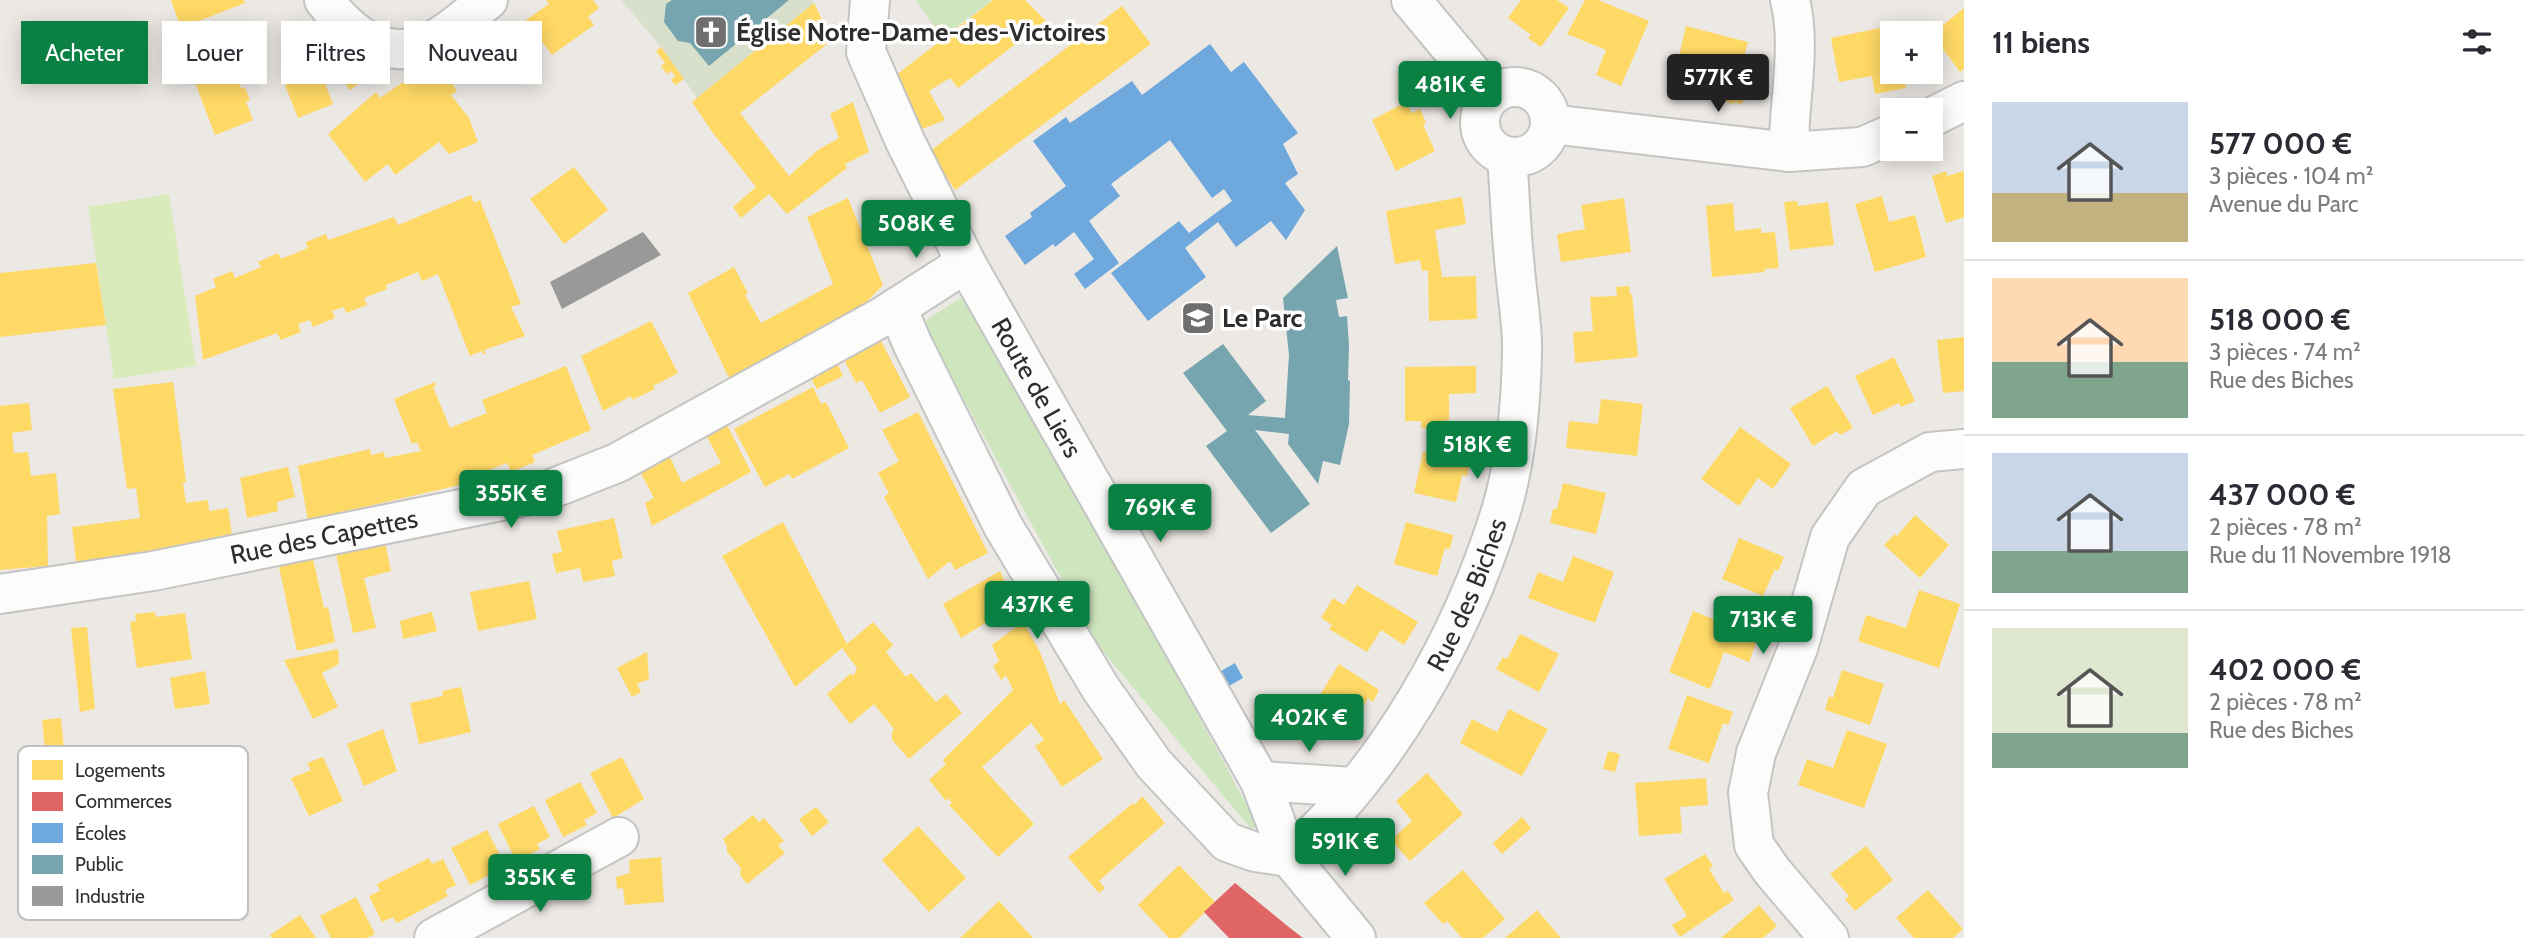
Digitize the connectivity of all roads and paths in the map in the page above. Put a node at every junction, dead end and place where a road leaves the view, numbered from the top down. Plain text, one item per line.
1 (324, 0) edge
2 (488, 0) edge
3 (870, 0) edge
4 (1411, 0) edge
5 (1790, 0) edge
6 (1491, 96) junction
7 (1964, 101) edge
8 (1943, 112) edge
9 (1551, 124) junction
10 (1880, 139) edge
11 (1788, 152) junction
12 (1507, 157) junction
13 (966, 263) junction
14 (897, 307) junction
15 (1964, 449) edge
16 (0, 594) edge
17 (1260, 781) junction
18 (1354, 787) junction
19 (619, 838) dead end
20 (1289, 856) junction
21 (449, 935) edge
22 (1356, 938) edge
23 (1829, 938) edge

1 - 2 street
3 - 13 street, Route de Liers
4 - 6 street
5 - 11 street
6 - 9 street
6 - 12 street
7 - 8 street
9 - 11 street
9 - 12 street
10 - 11 street
12 - 18 street, Rue des Biches
13 - 14 street, Rue des Capettes
13 - 17 street, Route de Liers
14 - 16 street, Rue des Capettes
14 - 20 street
15 - 23 street
17 - 18 street
17 - 20 street, Route de Liers
18 - 20 street, Rue des Biches
19 - 21 street
20 - 22 street, Route de Liers

